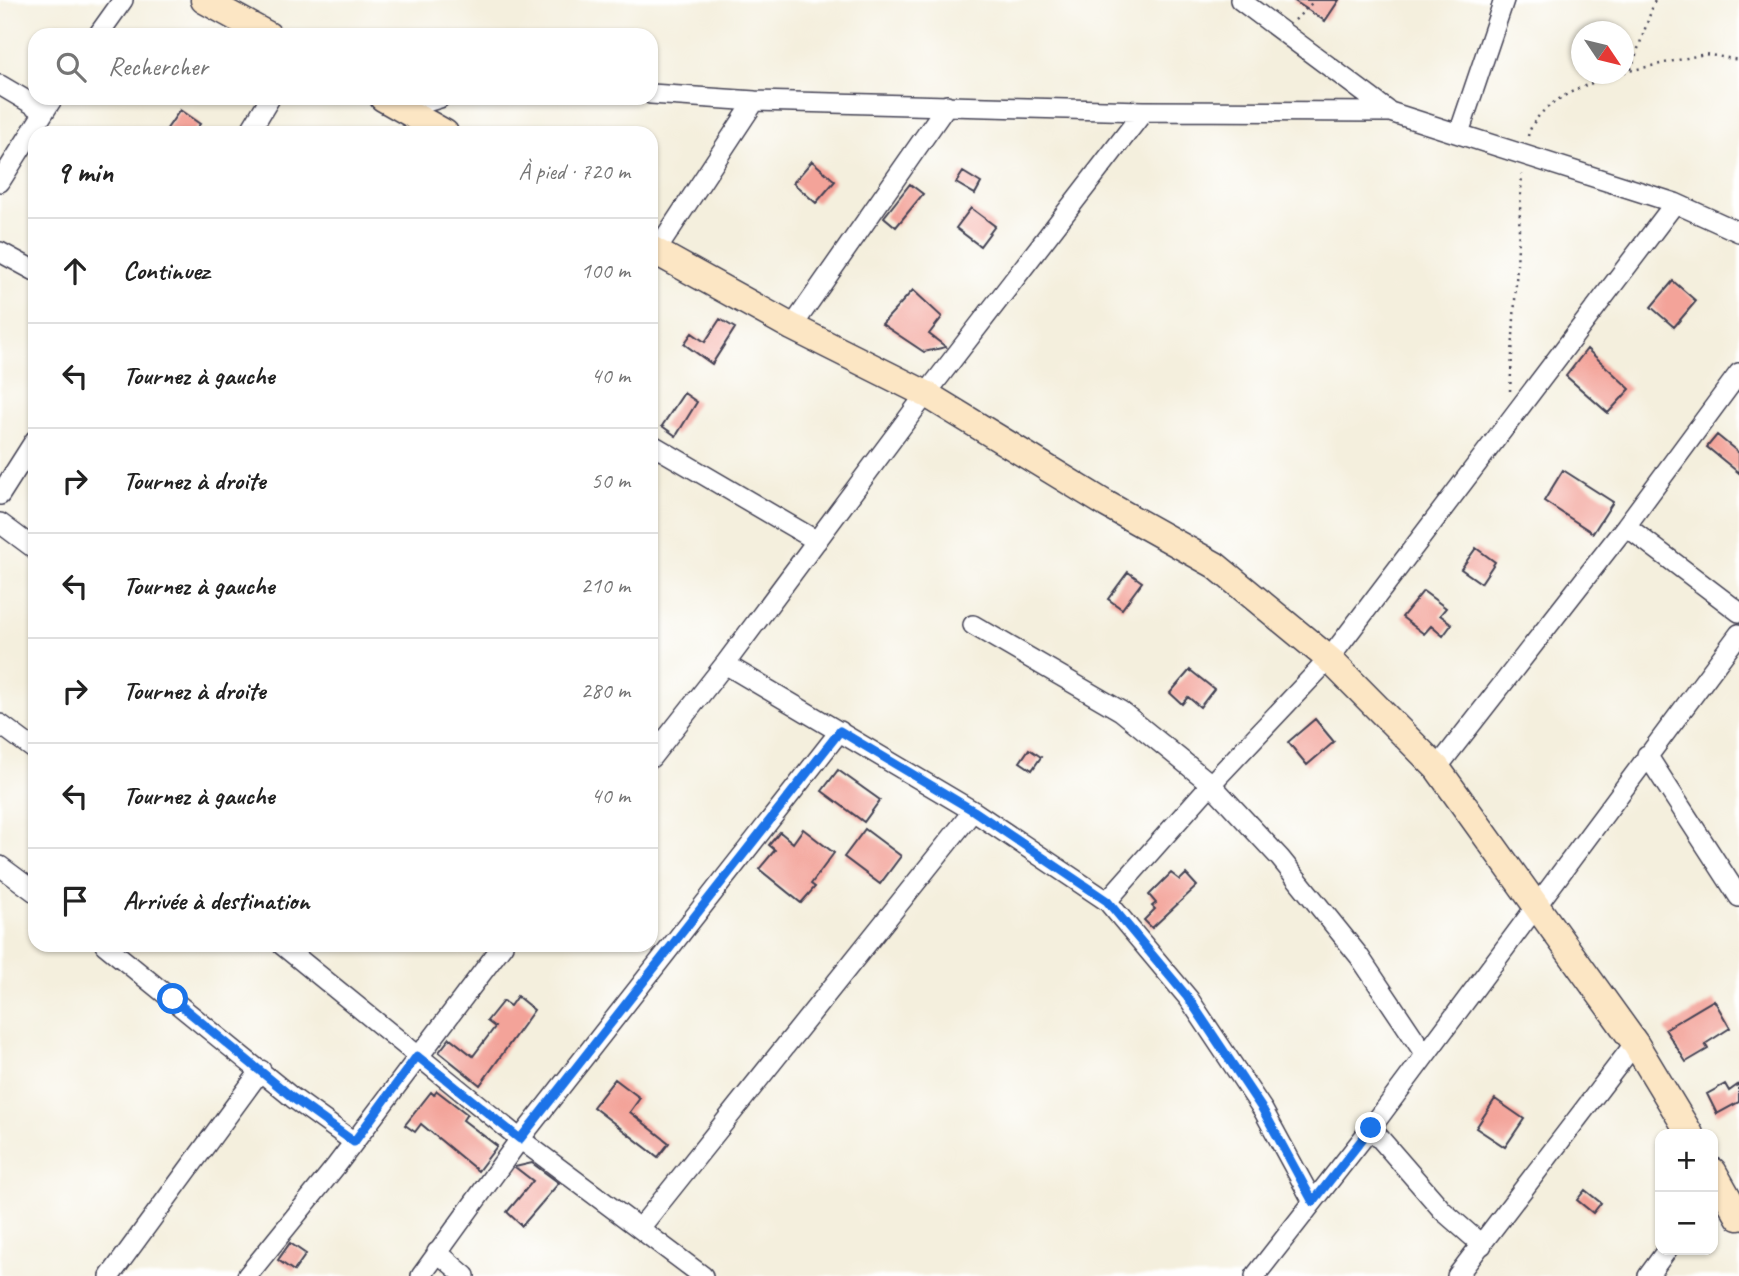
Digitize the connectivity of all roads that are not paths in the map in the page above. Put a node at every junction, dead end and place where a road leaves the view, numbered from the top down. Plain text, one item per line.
1 (123, 0) edge
2 (204, 0) edge
3 (1240, 0) edge
4 (1504, 0) edge
5 (103, 28) edge
6 (255, 28) edge
7 (0, 85) edge
8 (658, 94) edge
9 (28, 96) edge
10 (755, 101) junction
11 (47, 105) edge
12 (266, 105) edge
13 (395, 105) edge
14 (947, 105) junction
15 (1144, 111) junction
16 (1391, 112) junction
17 (34, 126) edge
18 (253, 126) edge
19 (432, 126) edge
20 (1459, 133) junction
21 (28, 136) edge
22 (0, 182) edge
23 (1675, 203) junction
24 (1739, 232) edge
25 (658, 243) edge
26 (0, 253) edge
27 (658, 253) edge
28 (28, 267) edge
29 (792, 327) junction
30 (1739, 373) edge
31 (926, 394) junction
32 (658, 448) edge
33 (28, 451) edge
34 (0, 495) edge
35 (0, 523) edge
36 (1626, 526) junction
37 (817, 541) junction
38 (28, 545) edge
39 (1739, 612) edge
40 (973, 625) dead end
41 (1739, 634) edge
42 (1329, 659) junction
43 (726, 664) junction
44 (0, 724) edge
45 (840, 731) junction
46 (28, 745) edge
47 (658, 749) edge
48 (1647, 755) junction
49 (1437, 768) junction
50 (1211, 784) junction
51 (974, 811) junction
52 (0, 866) edge
53 (28, 887) edge
54 (1739, 897) edge
55 (1107, 901) junction
56 (1538, 904) junction
57 (113, 952) edge
58 (291, 952) edge
59 (498, 952) edge
60 (1635, 1043) junction
61 (1424, 1054) junction
62 (417, 1056) junction
63 (261, 1070) junction
64 (1371, 1128) junction
65 (1687, 1129) edge
66 (520, 1139) junction
67 (354, 1142) junction
68 (1718, 1186) edge
69 (1313, 1202) junction
70 (1739, 1217) edge
71 (639, 1228) junction
72 (1482, 1245) junction
73 (437, 1252) junction
74 (1663, 1255) edge
75 (110, 1276) edge
76 (247, 1276) edge
77 (421, 1276) edge
78 (466, 1276) edge
79 (703, 1276) edge
80 (1255, 1276) edge
81 (1457, 1276) edge
82 (1648, 1276) edge

1 - 5 street
2 - 6 street
3 - 16 street
4 - 20 street
7 - 9 street
8 - 10 street
10 - 14 street
10 - 25 street
11 - 17 street
12 - 18 street
13 - 19 street
14 - 15 street
14 - 29 street
15 - 16 street
15 - 31 street
16 - 20 street
20 - 23 street
21 - 22 street
23 - 24 street
23 - 42 street
26 - 28 street
27 - 29 street
29 - 31 street
30 - 36 street
31 - 37 street
31 - 42 street
32 - 37 street
33 - 34 street
35 - 38 street
36 - 39 street
36 - 49 street
37 - 43 street
40 - 50 street
41 - 48 street
42 - 49 street
42 - 50 street
43 - 45 street
43 - 47 street
44 - 46 street
45 - 51 street
45 - 66 street
48 - 54 street
48 - 56 street
49 - 56 street
50 - 55 street
50 - 61 street
51 - 55 street
51 - 71 street
52 - 53 street
55 - 69 street
56 - 60 street
56 - 61 street
57 - 63 street
58 - 62 street
59 - 62 street
60 - 65 street
60 - 72 street
61 - 64 street
62 - 66 street
62 - 67 street
63 - 67 street
63 - 75 street
64 - 69 street
64 - 72 street
66 - 71 street
66 - 73 street
67 - 76 street
68 - 70 street
69 - 80 street
71 - 79 street
72 - 81 street
73 - 77 street
73 - 78 street
74 - 82 street

